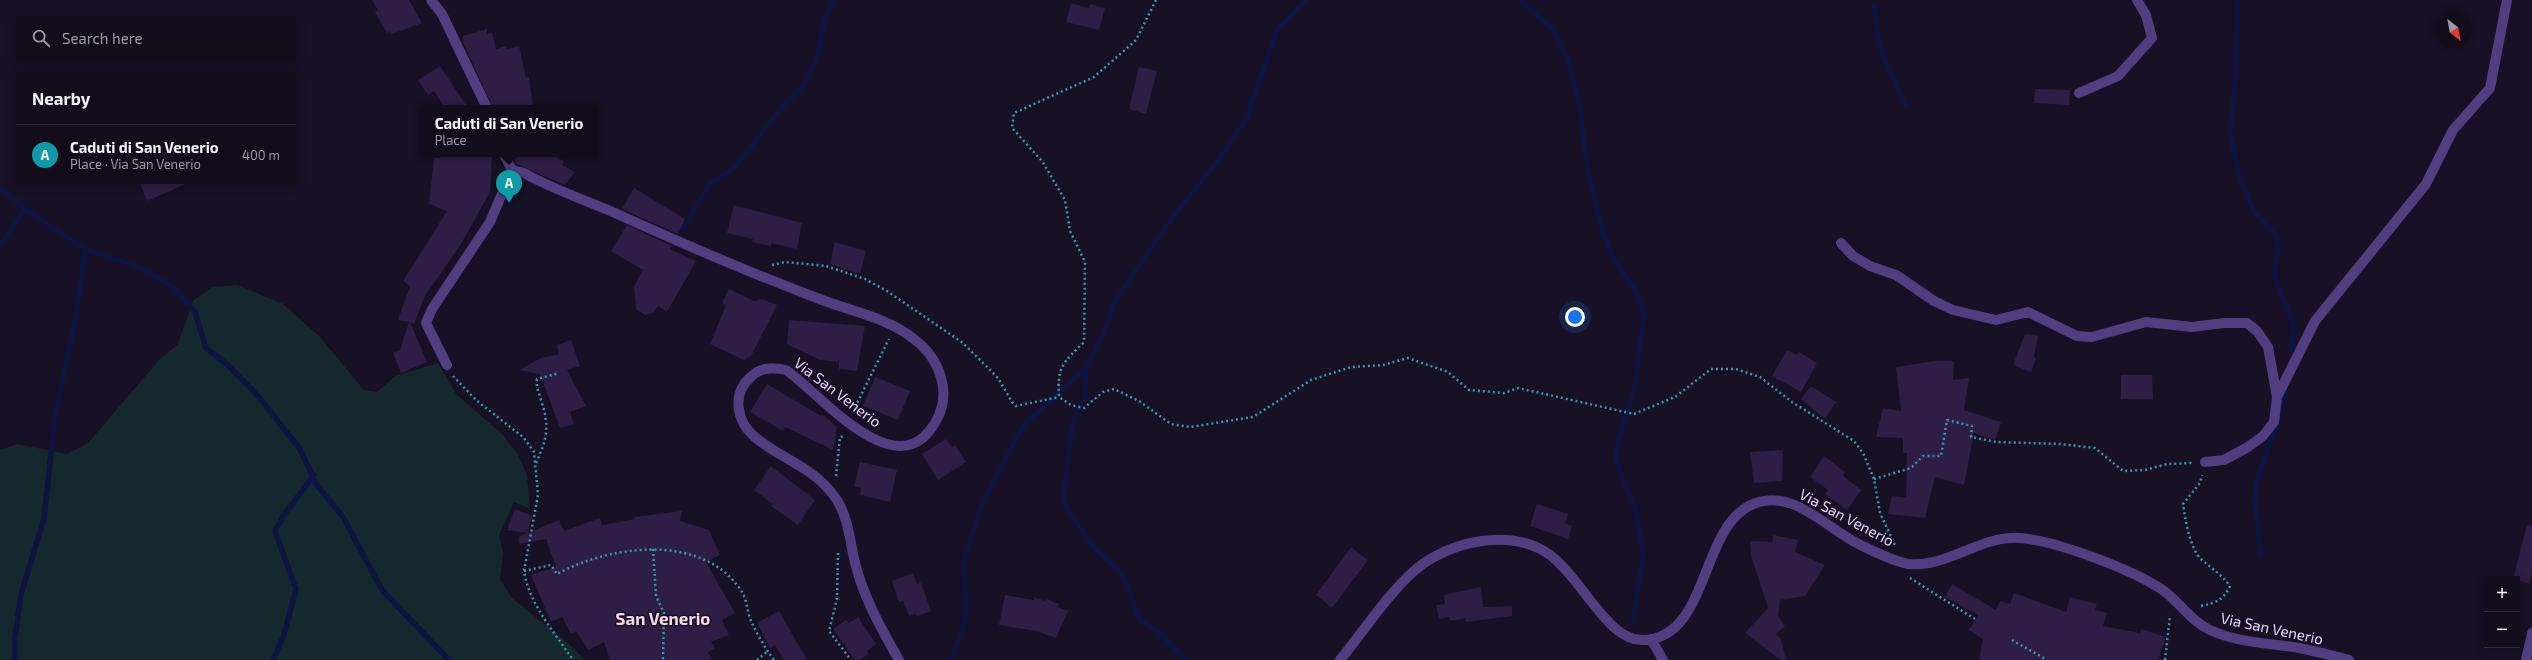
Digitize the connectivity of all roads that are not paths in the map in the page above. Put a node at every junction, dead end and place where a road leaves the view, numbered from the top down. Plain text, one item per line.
1 (431, 0) edge
2 (2137, 0) edge
3 (2507, 0) edge
4 (2079, 93) dead end
5 (486, 105) edge
6 (506, 157) edge
7 (512, 170) junction
8 (1841, 243) dead end
9 (447, 365) road end
10 (2277, 397) junction
11 (2205, 462) road end
12 (2532, 633) edge
13 (1651, 639) junction
14 (899, 660) edge
15 (1340, 660) edge
16 (1663, 660) edge
17 (2349, 660) edge
18 (2526, 660) edge

1 - 5 street
2 - 4 street
3 - 10 street
6 - 7 street
7 - 9 street
7 - 14 street, Via San Venerio
8 - 10 street
10 - 11 street
12 - 18 street
13 - 15 street, Via San Venerio
13 - 16 street
13 - 17 street, Via San Venerio

